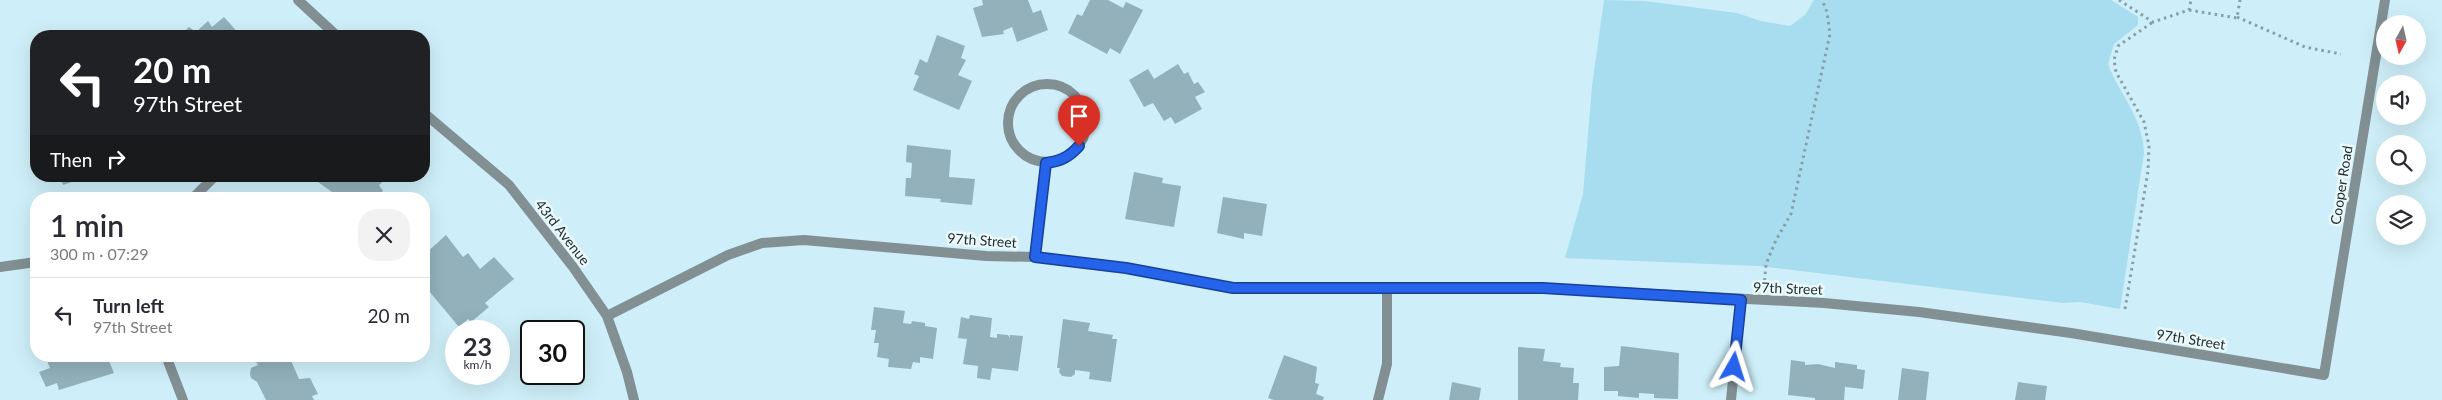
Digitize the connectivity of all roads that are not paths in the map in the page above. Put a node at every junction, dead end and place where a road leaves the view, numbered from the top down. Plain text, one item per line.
1 (298, 0) edge
2 (2385, 0) edge
3 (330, 30) edge
4 (430, 118) edge
5 (1046, 163) junction
6 (209, 182) edge
7 (199, 192) edge
8 (1035, 257) junction
9 (30, 263) edge
10 (0, 267) edge
11 (1387, 288) junction
12 (1741, 300) junction
13 (607, 316) junction
14 (168, 362) edge
15 (2324, 375) joint
16 (183, 400) edge
17 (634, 400) edge
18 (1378, 400) edge
19 (1731, 400) edge

1 - 3 street
2 - 15 street, Cooper Road
4 - 13 street, 43rd Avenue
5 - 5 street
5 - 8 street
6 - 7 street
8 - 11 street, 97th Street
8 - 13 street, 97th Street
9 - 10 street
11 - 12 street, 97th Street
11 - 18 street
12 - 15 street, 97th Street
12 - 19 street
13 - 17 street, 43rd Avenue
14 - 16 street

